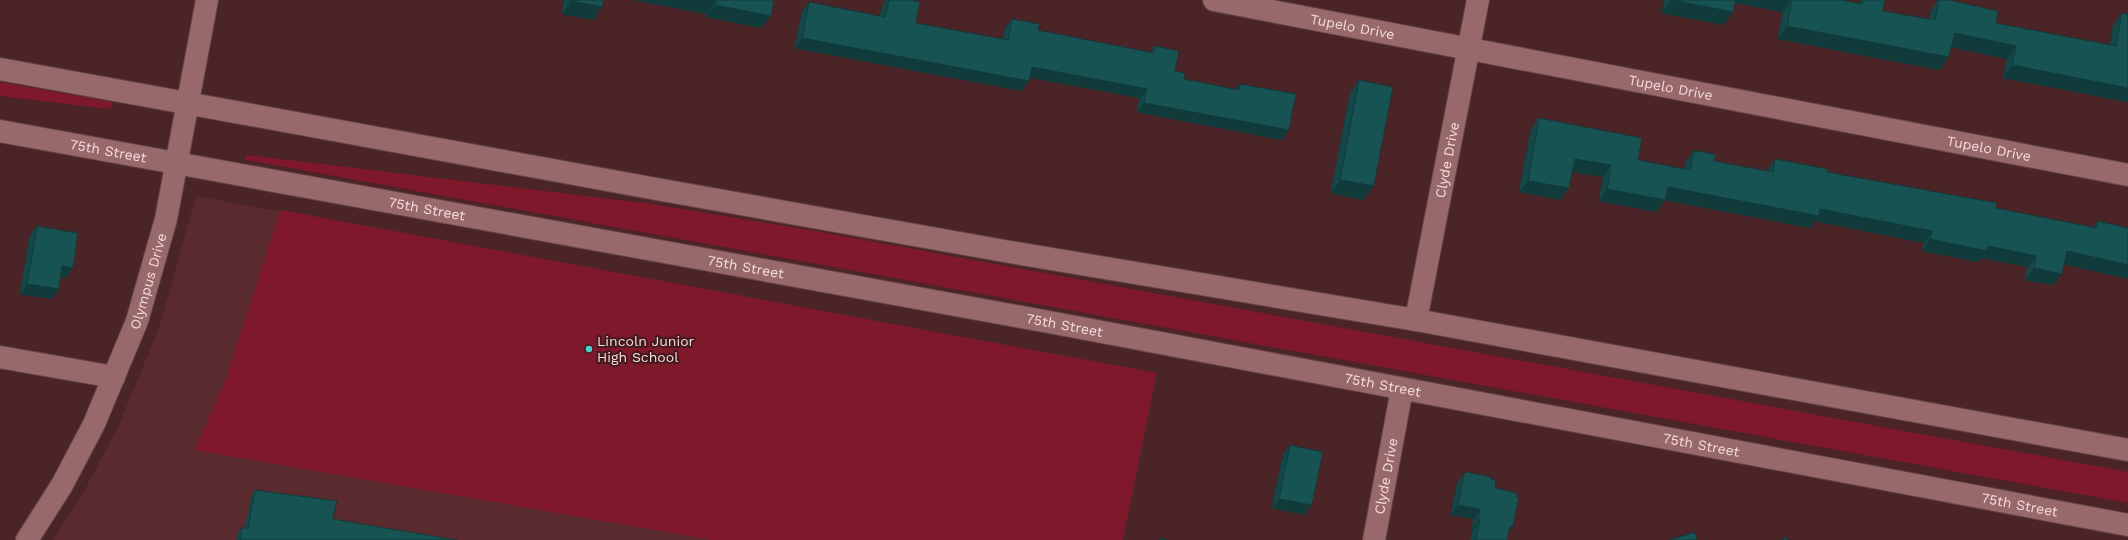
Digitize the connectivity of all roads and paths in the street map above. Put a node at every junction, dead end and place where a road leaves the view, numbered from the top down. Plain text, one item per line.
1 (207, 0) edge
2 (1214, 0) edge
3 (1478, 0) edge
4 (1469, 49) junction
5 (0, 69) edge
6 (188, 104) junction
7 (0, 130) edge
8 (176, 164) junction
9 (2128, 175) edge
10 (1416, 320) junction
11 (0, 357) edge
12 (114, 377) junction
13 (1402, 389) junction
14 (2128, 450) edge
15 (2128, 524) edge
16 (27, 540) edge
17 (1374, 540) edge

1 - 6 main road, Olympus Drive
2 - 4 main road, Tupelo Drive
3 - 4 main road, Clyde Drive
4 - 9 main road, Tupelo Drive
4 - 10 main road, Clyde Drive
5 - 6 main road
6 - 8 main road, Olympus Drive
6 - 10 main road
7 - 8 main road, 75th Street
8 - 12 main road, Olympus Drive
8 - 13 main road, 75th Street
10 - 14 main road
11 - 12 main road
12 - 16 main road, Olympus Drive
13 - 15 main road, 75th Street
13 - 17 main road, Clyde Drive

